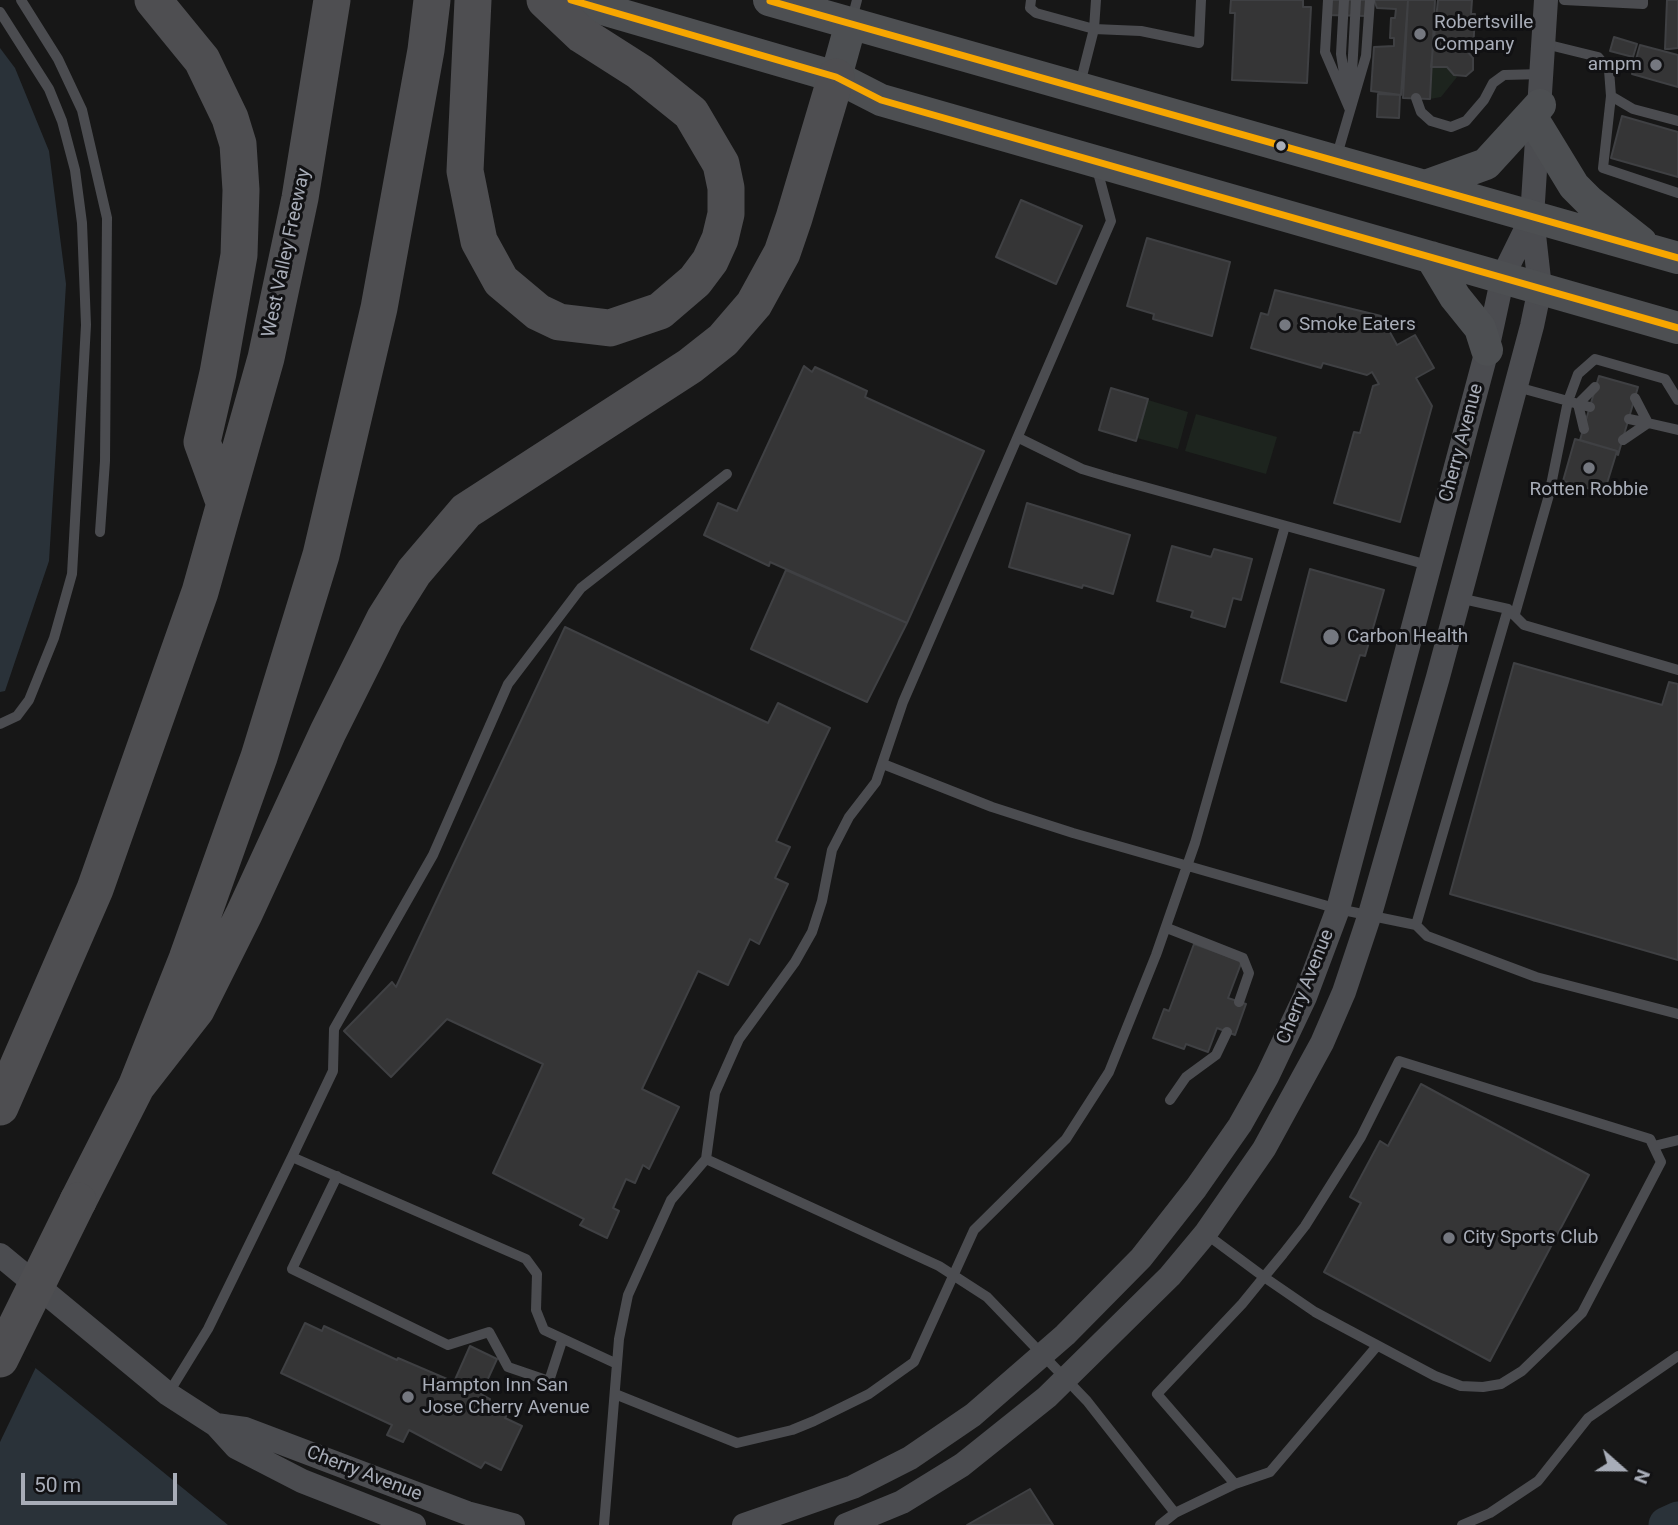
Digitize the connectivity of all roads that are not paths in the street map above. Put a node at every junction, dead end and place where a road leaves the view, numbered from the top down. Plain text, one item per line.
1 (21, 0) edge
2 (153, 0) edge
3 (432, 0) edge
4 (473, 0) edge
5 (545, 0) edge
6 (571, 0) edge
7 (769, 0) edge
8 (1031, 0) edge
9 (1096, 0) edge
10 (1201, 0) edge
11 (1328, 0) edge
12 (1344, 0) edge
13 (1356, 0) edge
14 (1370, 0) edge
15 (1546, 0) edge
16 (1564, 0) edge
17 (1643, 0) edge
18 (851, 8) edge
19 (330, 11) edge
20 (0, 12) edge
21 (1094, 29) junction
22 (1544, 44) junction
23 (1542, 74) junction
24 (836, 77) junction
25 (1079, 88) junction
26 (1611, 96) junction
27 (1416, 98) dead end
28 (1350, 110) junction
29 (1539, 116) junction
30 (1678, 121) edge
31 (1335, 159) junction
32 (1094, 160) junction
33 (1428, 185) junction
34 (1678, 192) edge
35 (1532, 216) junction
36 (1666, 255) edge
37 (1431, 257) junction
38 (1503, 276) junction
39 (1540, 288) junction
40 (1678, 328) edge
41 (1487, 350) junction
42 (1517, 387) junction
43 (1595, 387) dead end
44 (1635, 398) dead end
45 (1678, 400) edge
46 (1573, 403) junction
47 (1590, 407) dead end
48 (1629, 419) dead end
49 (1648, 423) junction
50 (1584, 429) dead end
51 (1678, 430) edge
52 (1019, 438) junction
53 (1623, 440) dead end
54 (727, 474) dead end
55 (224, 502) junction
56 (1285, 526) junction
57 (100, 532) dead end
58 (1429, 565) junction
59 (1458, 597) junction
60 (1512, 612) junction
61 (1678, 670) edge
62 (0, 724) edge
63 (883, 764) junction
64 (1188, 865) junction
65 (1338, 909) junction
66 (1370, 914) junction
67 (1416, 925) junction
68 (1167, 928) junction
69 (1239, 1002) dead end
70 (1678, 1014) edge
71 (1227, 1032) dead end
72 (136, 1087) junction
73 (1170, 1100) dead end
74 (0, 1107) edge
75 (1678, 1140) edge
76 (1654, 1146) junction
77 (292, 1157) junction
78 (706, 1159) junction
79 (337, 1176) junction
80 (1205, 1234) junction
81 (0, 1255) edge
82 (953, 1274) junction
83 (1264, 1277) junction
84 (562, 1341) junction
85 (1377, 1346) junction
86 (1044, 1353) junction
87 (1678, 1356) edge
88 (0, 1359) edge
89 (617, 1364) junction
90 (1067, 1378) junction
91 (168, 1394) junction
92 (615, 1394) junction
93 (216, 1425) junction
94 (1235, 1484) junction
95 (1175, 1513) junction
96 (414, 1525) edge
97 (513, 1525) edge
98 (604, 1525) edge
99 (744, 1525) edge
100 (846, 1525) edge
101 (1160, 1525) edge
102 (1462, 1525) edge

1 - 57 lane
2 - 55 highway
3 - 72 highway
4 - 5 highway
6 - 24 main road
7 - 18 main road
8 - 21 lane
9 - 21 lane
10 - 21 lane
11 - 28 lane
12 - 28 lane
13 - 28 lane
14 - 28 lane
15 - 22 street, Cherry Avenue
16 - 17 lane
18 - 24 main road
18 - 25 main road
19 - 55 highway, West Valley Freeway
20 - 62 lane
21 - 25 lane
22 - 23 street, Cherry Avenue
22 - 26 lane
23 - 27 lane
23 - 29 street, Cherry Avenue
24 - 32 main road
24 - 72 highway
25 - 31 main road
26 - 30 lane
26 - 34 lane
28 - 31 lane
29 - 33 main road
29 - 35 street, Cherry Avenue
29 - 36 main road
31 - 33 main road
32 - 37 main road
32 - 52 lane
33 - 35 main road
35 - 36 main road
35 - 38 street, Cherry Avenue
35 - 39 street, Cherry Avenue
37 - 38 main road
37 - 41 main road
38 - 39 main road
38 - 41 street, Cherry Avenue
39 - 40 main road
39 - 42 street, Cherry Avenue
41 - 58 street, Cherry Avenue
42 - 46 lane
42 - 59 street, Cherry Avenue
43 - 46 lane
44 - 49 lane
45 - 46 lane
46 - 47 lane
46 - 50 lane
46 - 60 lane
48 - 49 lane
49 - 51 lane
49 - 53 lane
52 - 56 lane
52 - 63 lane
54 - 77 lane
55 - 74 highway, West Valley Freeway
56 - 58 lane
56 - 64 lane
58 - 65 street, Cherry Avenue
59 - 60 lane
59 - 66 street, Cherry Avenue
60 - 61 lane
60 - 67 lane
63 - 64 lane
63 - 78 lane
64 - 65 lane
64 - 68 lane
65 - 66 lane
65 - 86 street, Cherry Avenue
66 - 67 lane
66 - 80 street, Cherry Avenue
67 - 70 lane
68 - 69 lane
68 - 82 lane
71 - 73 lane
72 - 88 highway, bridge
75 - 76 lane
76 - 83 lane
76 - 85 lane
77 - 79 lane
77 - 91 lane
78 - 82 lane
78 - 89 lane
79 - 84 lane
79 - 84 lane
80 - 83 lane
80 - 90 street, Cherry Avenue
81 - 91 street, Cherry Avenue
82 - 86 lane
82 - 92 lane
83 - 85 lane
83 - 94 lane
84 - 89 lane
85 - 94 lane
86 - 90 lane
86 - 99 street, Cherry Avenue
87 - 102 lane
89 - 92 lane
90 - 95 lane
90 - 100 street, Cherry Avenue
91 - 93 street, Cherry Avenue
92 - 98 lane
93 - 96 street, Cherry Avenue
93 - 97 street, Cherry Avenue
94 - 95 lane
95 - 101 lane

